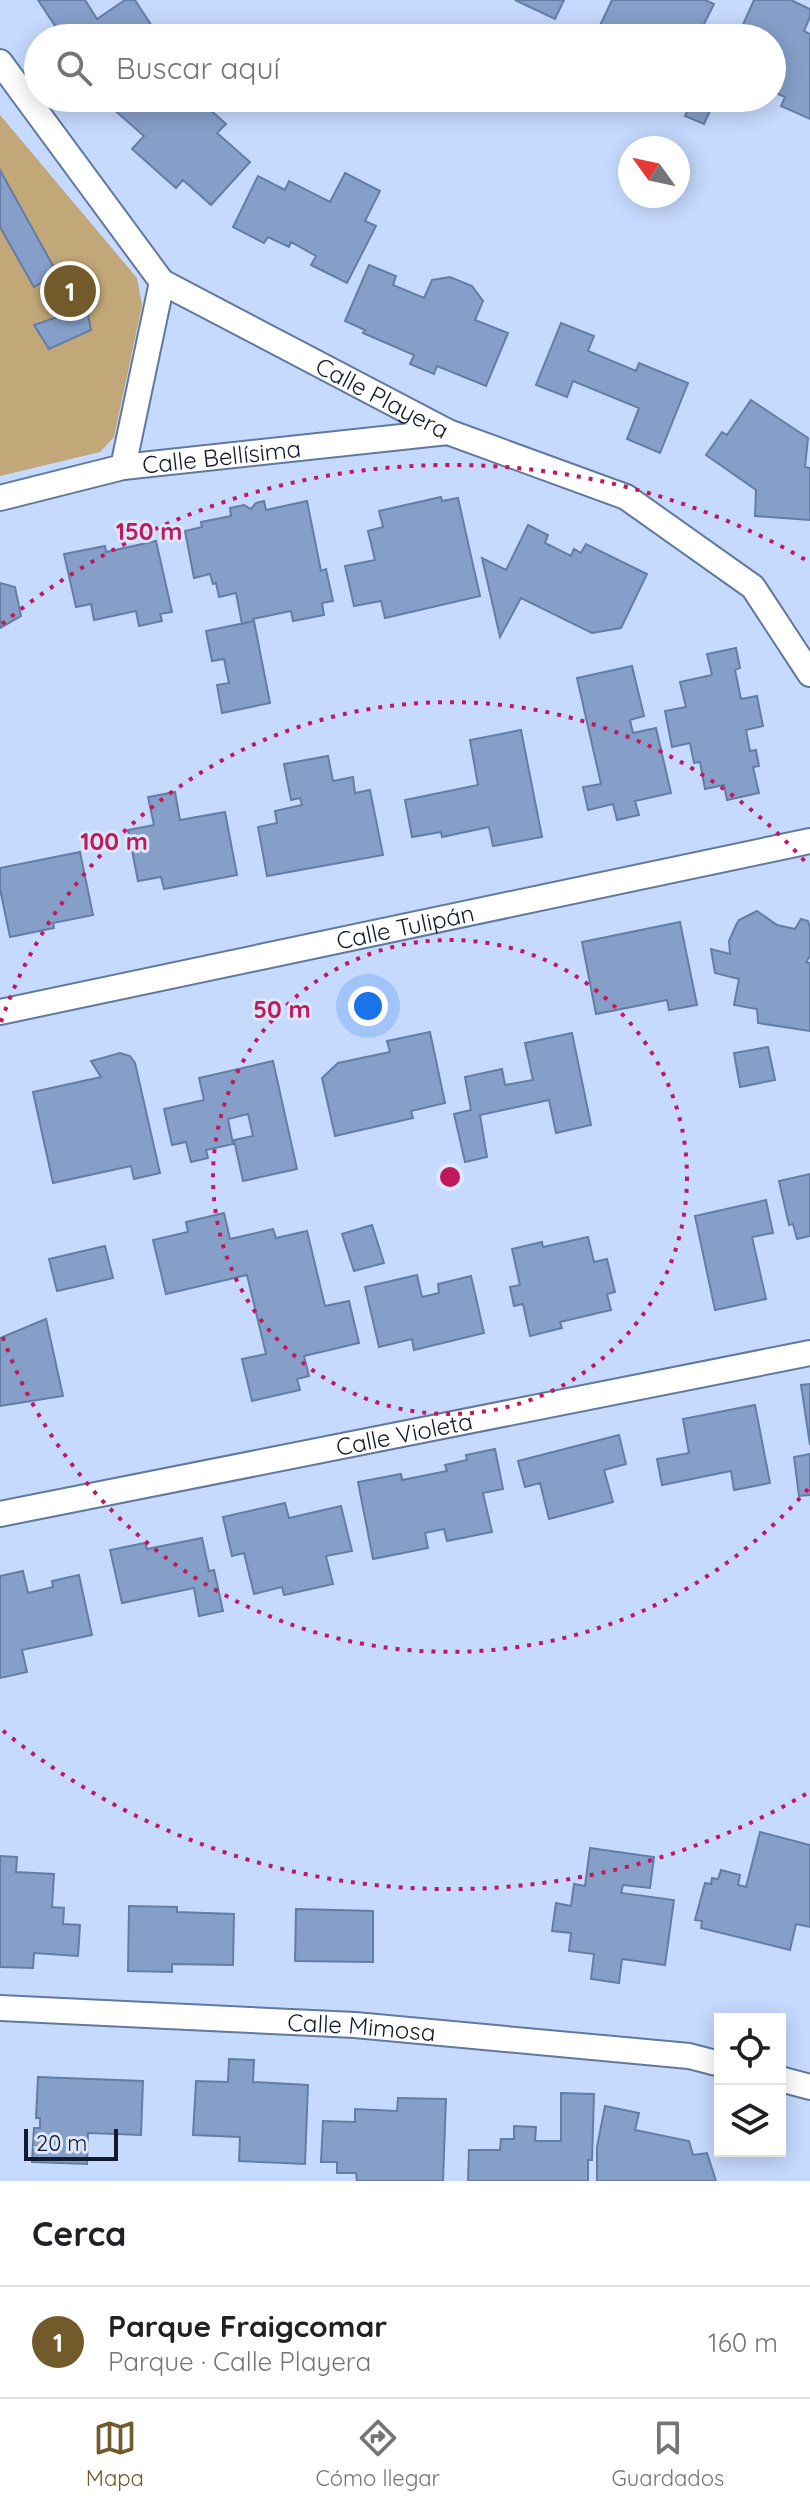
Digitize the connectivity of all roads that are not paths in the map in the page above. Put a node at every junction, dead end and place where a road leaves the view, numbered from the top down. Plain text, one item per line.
1 (0, 62) edge
2 (24, 95) edge
3 (37, 112) edge
4 (162, 282) junction
5 (448, 432) junction
6 (123, 467) junction
7 (0, 498) edge
8 (810, 674) edge
9 (810, 841) edge
10 (0, 1012) edge
11 (810, 1353) edge
12 (0, 1514) edge
13 (0, 2008) edge
14 (714, 2062) edge
15 (786, 2081) edge
16 (810, 2087) edge

1 - 2 street, Calle Playera
3 - 4 street, Calle Playera
4 - 5 street, Calle Playera
4 - 6 street
5 - 6 street, Calle Bellísima
5 - 8 street, Calle Playera
6 - 7 street, Calle Bellísima
9 - 10 street, Calle Tulipán
11 - 12 street, Calle Violeta
13 - 14 street, Calle Mimosa
15 - 16 street

